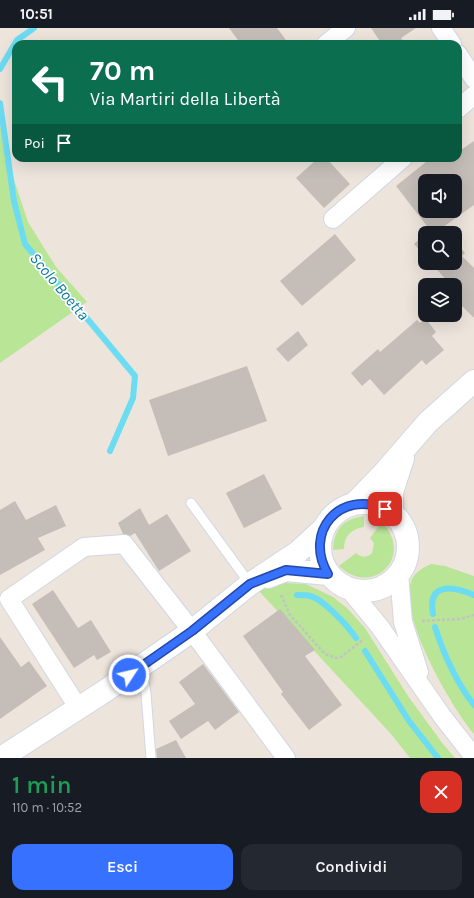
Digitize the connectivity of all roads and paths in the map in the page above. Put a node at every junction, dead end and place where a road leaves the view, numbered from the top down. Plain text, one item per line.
1 (346, 28) edge
2 (442, 28) edge
3 (331, 40) edge
4 (450, 40) edge
5 (462, 60) edge
6 (474, 79) edge
7 (474, 95) edge
8 (462, 106) edge
9 (398, 162) edge
10 (334, 219) dead end
11 (474, 381) edge
12 (406, 447) junction
13 (191, 503) dead end
14 (354, 504) junction
15 (392, 513) junction
16 (324, 528) junction
17 (399, 573) junction
18 (328, 574) junction
19 (250, 584) junction
20 (348, 588) junction
21 (274, 591) dead end
22 (474, 615) edge
23 (403, 622) junction
24 (380, 627) junction
25 (192, 631) junction
26 (141, 667) junction
27 (428, 696) junction
28 (79, 709) junction
29 (474, 757) edge
30 (1, 758) edge
31 (151, 758) edge
32 (286, 758) edge

1 - 3 street
2 - 4 street
5 - 6 street
7 - 8 street
9 - 10 street
11 - 12 street
12 - 14 street
12 - 15 street
13 - 19 lane
14 - 15 street
14 - 16 street
15 - 17 street
16 - 18 street
16 - 19 street
17 - 20 street
17 - 23 street
18 - 19 street
18 - 20 street
19 - 25 street
20 - 24 street
21 - 24 path
22 - 23 path
23 - 27 street
24 - 27 street
25 - 26 street
25 - 28 street
25 - 32 street
26 - 28 street
26 - 31 lane
27 - 29 street
28 - 30 street

